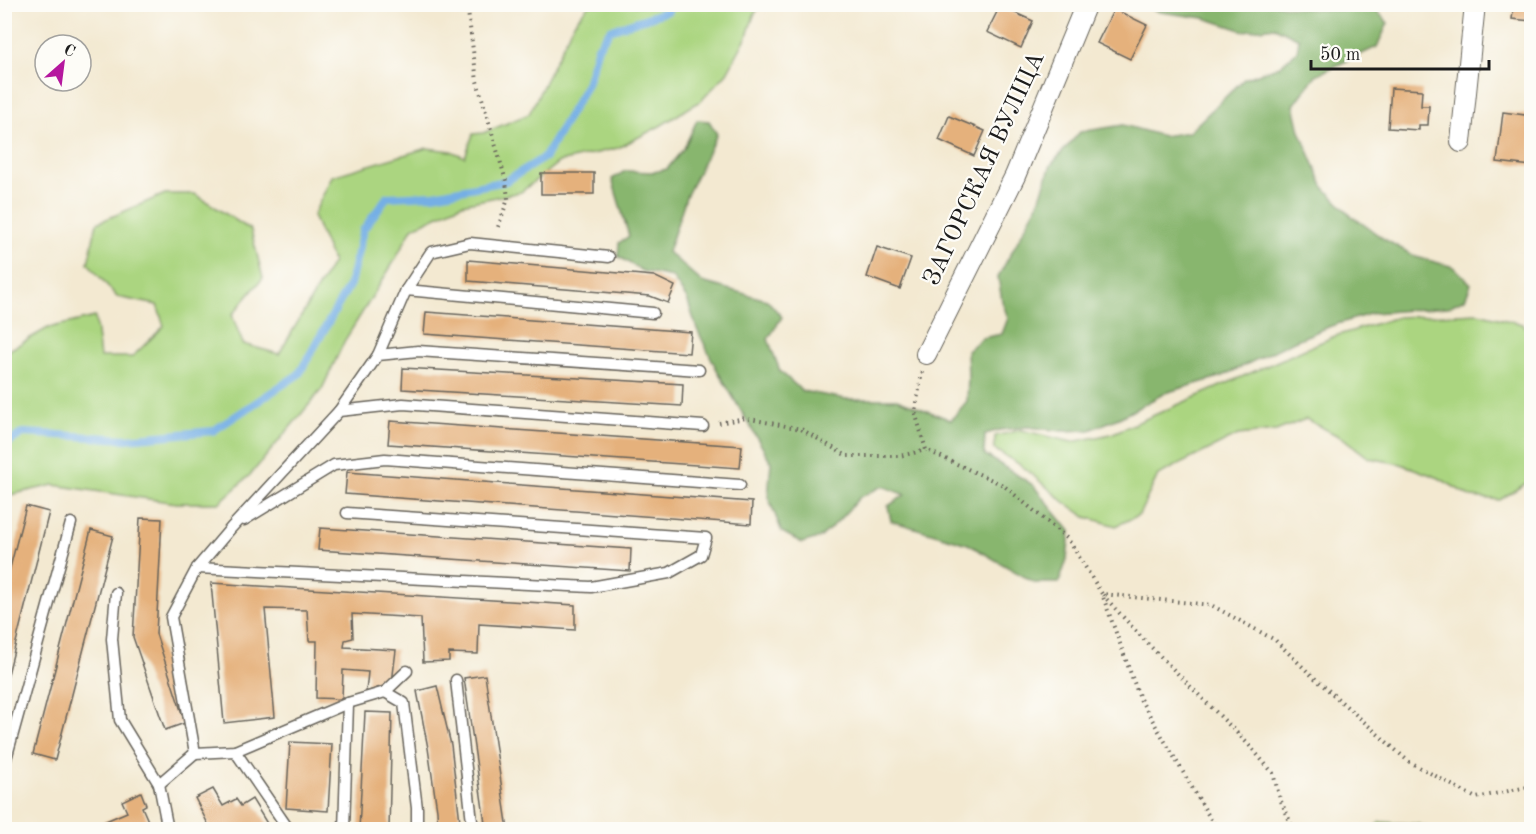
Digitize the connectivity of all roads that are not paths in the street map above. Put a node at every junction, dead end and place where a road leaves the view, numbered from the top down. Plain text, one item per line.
1 (1086, 4) edge
2 (1475, 4) edge
3 (1461, 142) dead end
4 (609, 257) dead end
5 (406, 291) junction
6 (653, 313) dead end
7 (926, 354) road end
8 (378, 355) junction
9 (699, 370) dead end
10 (339, 411) junction
11 (703, 426) road end
12 (740, 485) dead end
13 (347, 513) dead end
14 (71, 523) dead end
15 (231, 528) junction
16 (197, 568) junction
17 (116, 593) dead end
18 (407, 671) dead end
19 (456, 680) dead end
20 (385, 692) junction
21 (348, 703) junction
22 (234, 751) junction
23 (195, 753) junction
24 (4, 766) edge
25 (159, 784) junction
26 (168, 830) edge
27 (289, 830) edge
28 (344, 830) edge
29 (417, 830) edge
30 (473, 830) edge

1 - 7 street, ЗАГОРСКАЯ ВУЛІЦА
2 - 3 street
4 - 5 lane
5 - 6 lane
5 - 8 lane
8 - 9 lane
8 - 10 lane
10 - 11 lane
10 - 15 lane
12 - 15 lane
13 - 16 lane
14 - 24 lane
15 - 16 lane
16 - 23 lane
17 - 25 lane
18 - 20 lane
19 - 30 lane
20 - 21 lane
20 - 29 lane
21 - 22 lane
21 - 28 lane
22 - 23 lane
22 - 27 lane
23 - 25 lane
25 - 26 lane

